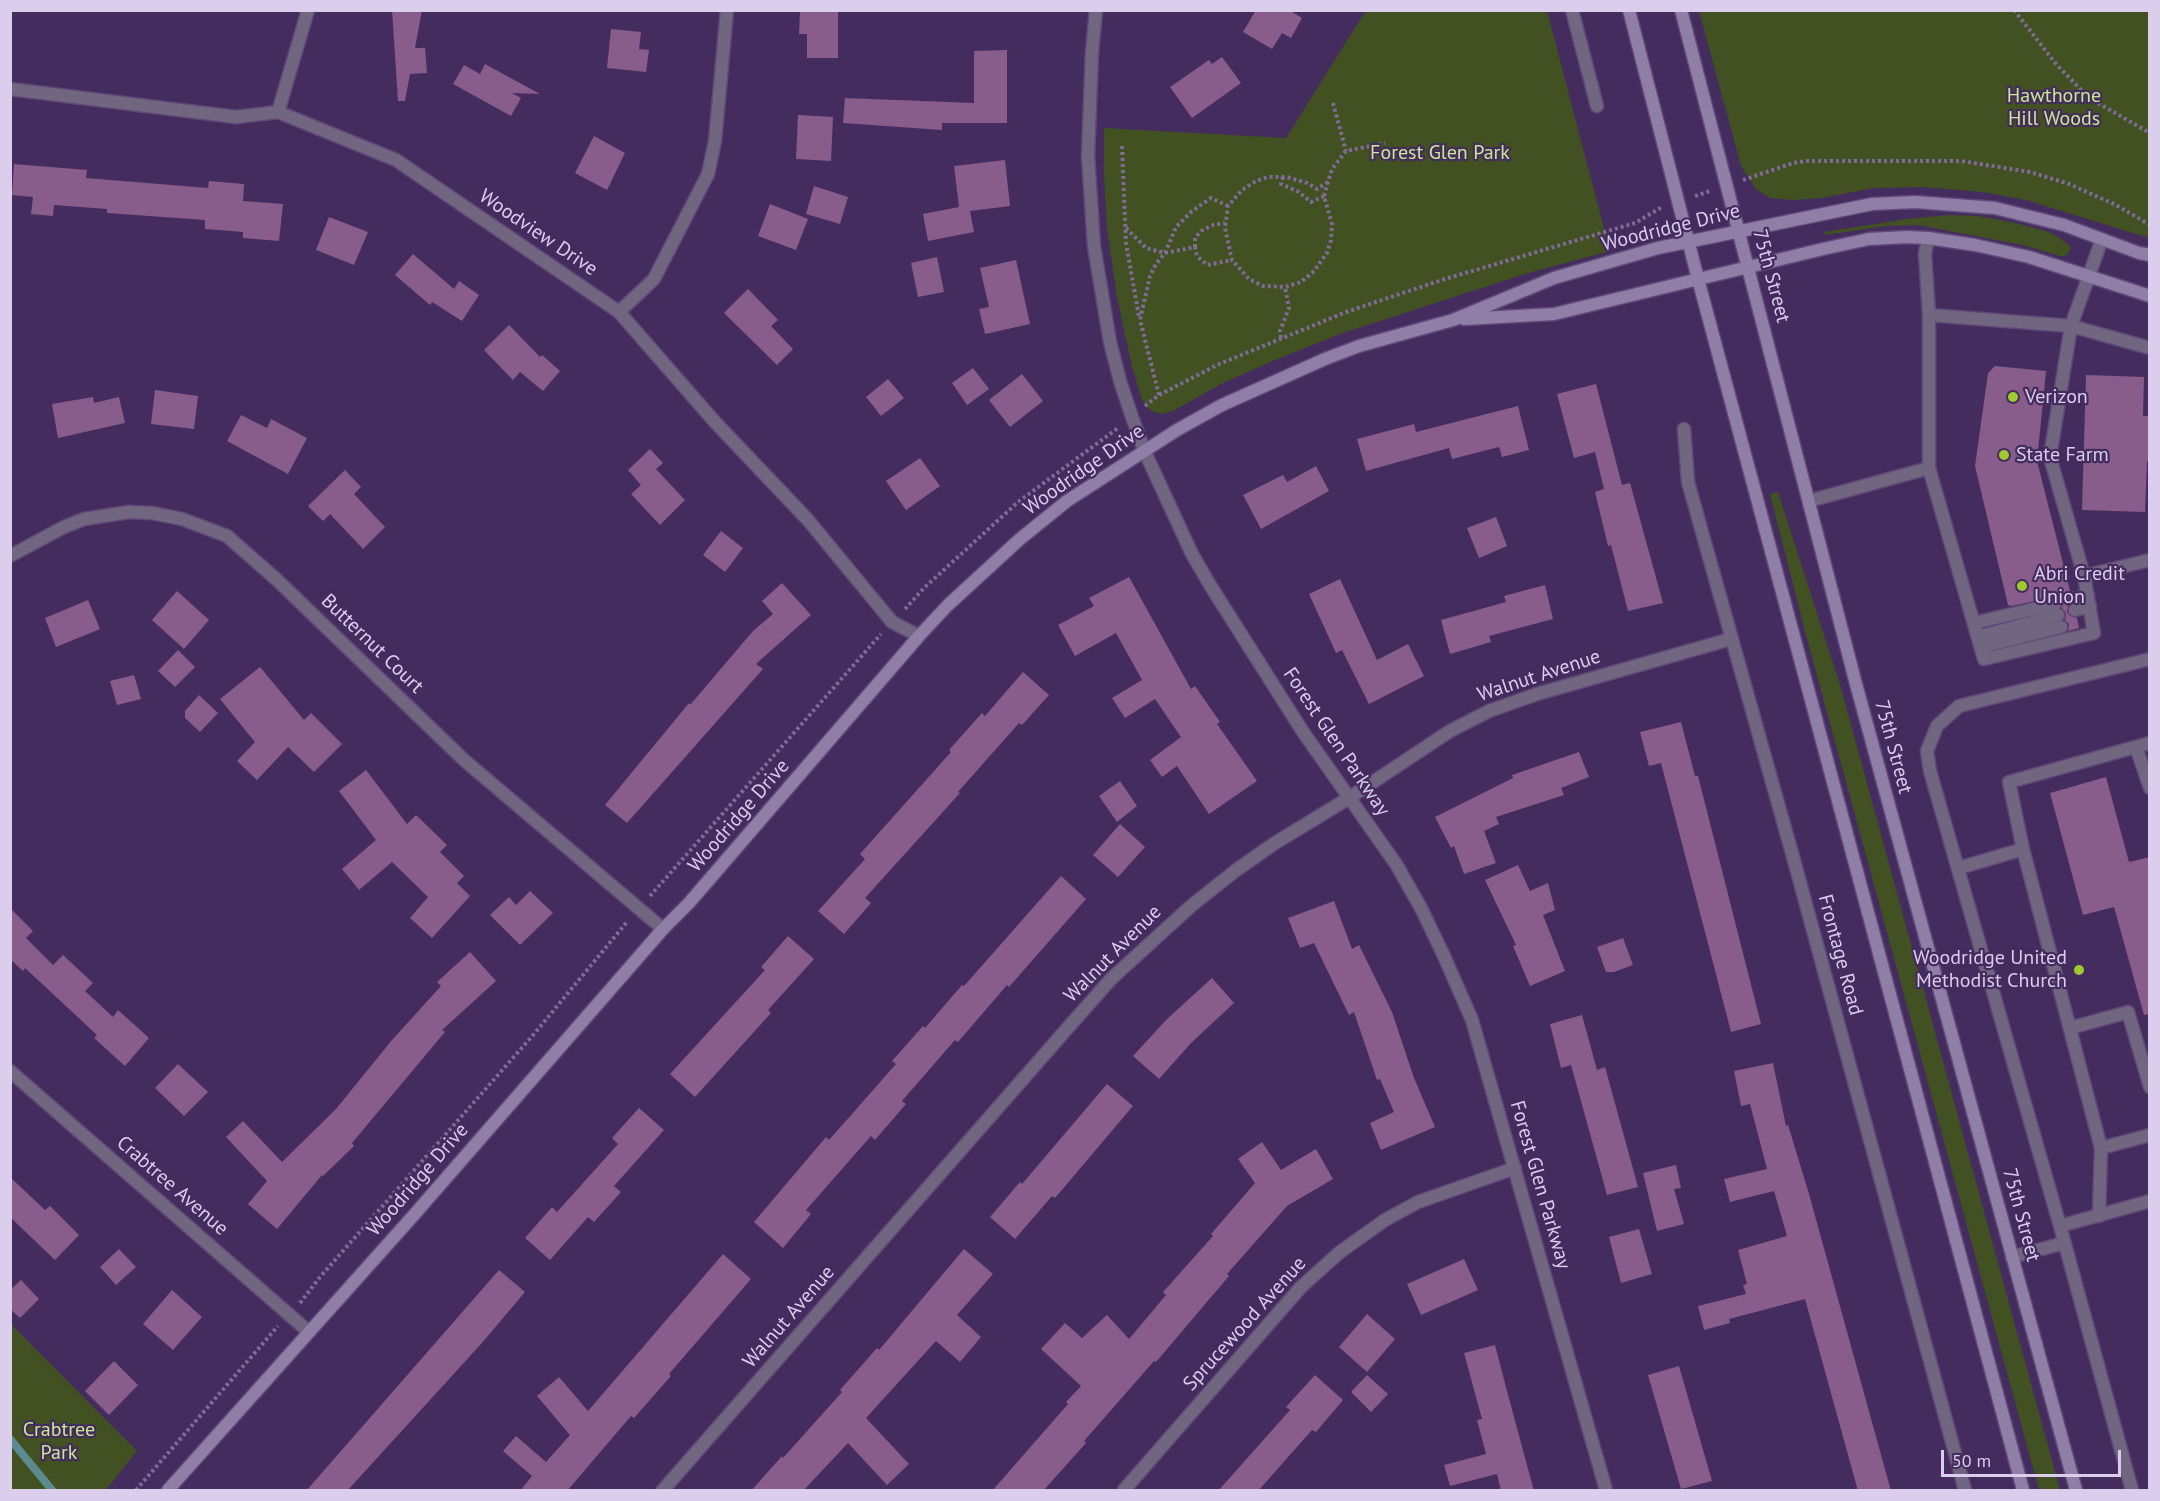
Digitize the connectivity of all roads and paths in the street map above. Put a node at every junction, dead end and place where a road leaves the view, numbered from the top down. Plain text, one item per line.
1 (308, 10) edge
2 (727, 10) edge
3 (1096, 10) edge
4 (1572, 10) edge
5 (1629, 10) edge
6 (1681, 10) edge
7 (2014, 10) edge
8 (10, 89) edge
9 (1333, 103) dead end
10 (1597, 106) dead end
11 (278, 112) junction
12 (2150, 133) edge
13 (1385, 143) dead end
14 (1122, 146) dead end
15 (1346, 151) junction
16 (1283, 177) junction
17 (1328, 182) junction
18 (1727, 186) junction
19 (1324, 196) junction
20 (1679, 201) junction
21 (1228, 206) junction
22 (1225, 223) junction
23 (2150, 225) edge
24 (1125, 228) junction
25 (1739, 231) junction
26 (1928, 238) junction
27 (2103, 239) junction
28 (1689, 242) junction
29 (1195, 247) junction
30 (1165, 254) junction
31 (2150, 255) edge
32 (1232, 260) junction
33 (1749, 267) junction
34 (2090, 277) junction
35 (1698, 279) junction
36 (1285, 287) junction
37 (1402, 293) dead end
38 (2150, 296) edge
39 (619, 312) junction
40 (1929, 315) junction
41 (1140, 320) junction
42 (1454, 320) junction
43 (2071, 326) junction
44 (1281, 338) dead end
45 (2150, 348) edge
46 (1159, 395) dead end
47 (1684, 429) dead end
48 (1144, 450) junction
49 (1929, 468) junction
50 (1809, 501) junction
51 (10, 556) edge
52 (2150, 560) edge
53 (2084, 576) junction
54 (2089, 601) junction
55 (2074, 605) dead end
56 (2092, 620) junction
57 (1974, 623) junction
58 (2079, 623) dead end
59 (880, 636) dead end
60 (919, 636) junction
61 (1731, 639) junction
62 (1979, 642) junction
63 (2150, 659) edge
64 (2150, 743) edge
65 (2136, 747) junction
66 (2150, 788) edge
67 (1349, 798) junction
68 (2023, 849) junction
69 (1959, 868) junction
70 (651, 895) dead end
71 (627, 923) dead end
72 (663, 929) junction
73 (2070, 1028) junction
74 (10, 1071) edge
75 (2150, 1087) edge
76 (2150, 1134) edge
77 (2101, 1148) junction
78 (1515, 1168) junction
79 (2150, 1201) edge
80 (2098, 1215) junction
81 (2060, 1226) junction
82 (2064, 1243) junction
83 (2012, 1257) junction
84 (306, 1296) dead end
85 (309, 1332) junction
86 (262, 1344) dead end
87 (136, 1491) edge
88 (168, 1491) edge
89 (663, 1491) edge
90 (1124, 1491) edge
91 (1606, 1491) edge
92 (1965, 1491) edge
93 (2023, 1491) edge
94 (2076, 1491) edge
95 (2132, 1491) edge

1 - 11 street
2 - 39 street
3 - 48 street, Forest Glen Parkway
4 - 10 street
5 - 20 street
6 - 18 street, 75th Street
7 - 12 path
8 - 11 street, Woodview Drive
9 - 15 path
11 - 39 street, Woodview Drive
13 - 15 path
14 - 24 path
15 - 17 path
16 - 17 path
16 - 19 path
16 - 21 path
17 - 19 path
18 - 20 path
18 - 23 path
18 - 25 street, 75th Street
19 - 36 path
20 - 28 street
20 - 37 path
21 - 22 path
21 - 30 path
22 - 29 path
22 - 32 path
24 - 30 path
24 - 41 path
25 - 27 street, Woodridge Drive
25 - 28 street, Woodridge Drive
25 - 33 street, 75th Street
26 - 33 street, Woodridge Drive
26 - 34 street, Woodridge Drive
26 - 40 street
27 - 31 street, Woodridge Drive
27 - 34 street
28 - 35 street
28 - 42 street, Woodridge Drive
29 - 30 path
29 - 32 path
30 - 41 path
32 - 36 path
33 - 35 street, Woodridge Drive
33 - 50 street, 75th Street
34 - 38 street, Woodridge Drive
34 - 43 street
35 - 42 street, Woodridge Drive
35 - 93 street
36 - 44 path
39 - 60 street, Woodview Drive
40 - 43 street
40 - 49 street
41 - 46 path
42 - 48 street, Woodridge Drive
43 - 45 street
43 - 53 street
47 - 61 street, Frontage Road
48 - 60 street, Woodridge Drive
48 - 67 street, Forest Glen Parkway
49 - 50 street
49 - 57 street
50 - 83 street, 75th Street
51 - 72 street, Butternut Court
52 - 53 street
53 - 54 street
54 - 55 street
54 - 56 street
56 - 58 street
56 - 62 street
57 - 62 street
57 - 62 street
59 - 70 path
60 - 72 street, Woodridge Drive
61 - 67 street, Walnut Avenue
61 - 92 street, Frontage Road
63 - 69 street
64 - 65 street
65 - 66 street
65 - 68 street
67 - 78 street, Forest Glen Parkway
67 - 89 street, Walnut Avenue
68 - 69 street
68 - 73 street
69 - 81 street
71 - 84 path
72 - 85 street, Woodridge Drive
73 - 75 street
73 - 77 street
74 - 85 street, Crabtree Avenue
76 - 77 street
77 - 80 street
78 - 90 street, Sprucewood Avenue
78 - 91 street, Forest Glen Parkway
79 - 80 street
80 - 81 street
81 - 82 street, 75th Street
82 - 83 street
82 - 95 street
83 - 94 street, 75th Street
85 - 88 street, Woodridge Drive
86 - 87 path

